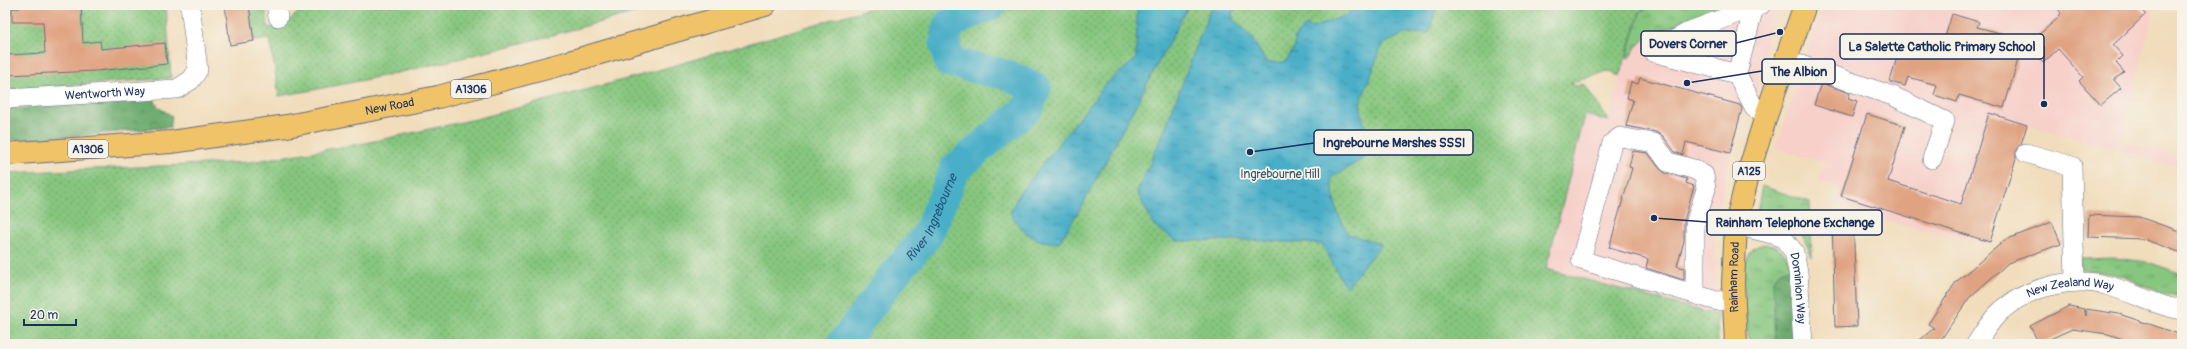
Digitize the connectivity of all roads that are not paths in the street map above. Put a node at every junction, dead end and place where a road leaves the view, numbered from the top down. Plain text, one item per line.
1 (190, 5) edge
2 (765, 5) edge
3 (1805, 5) edge
4 (1757, 6) edge
5 (1786, 60) junction
6 (1737, 74) junction
7 (5, 99) edge
8 (1767, 113) junction
9 (2026, 153) dead end
10 (5, 154) edge
11 (1932, 159) dead end
12 (1736, 225) junction
13 (2075, 282) junction
14 (1695, 294) junction
15 (1734, 300) junction
16 (2182, 310) edge
17 (1736, 344) edge
18 (1802, 344) edge
19 (1976, 344) edge

1 - 7 street, Wentworth Way
2 - 10 main road, New Road / A1306
3 - 5 main road, Rainham Road / A125
4 - 6 street
4 - 6 street
5 - 8 main road, Rainham Road / A125
5 - 11 street
6 - 8 street
8 - 12 main road, Rainham Road / A125
9 - 13 street
12 - 15 main road, Rainham Road / A125
12 - 18 street, Dominion Way
13 - 16 street, New Zealand Way
13 - 19 street, New Zealand Way
14 - 14 street
14 - 15 street
15 - 17 main road, Rainham Road / A125

